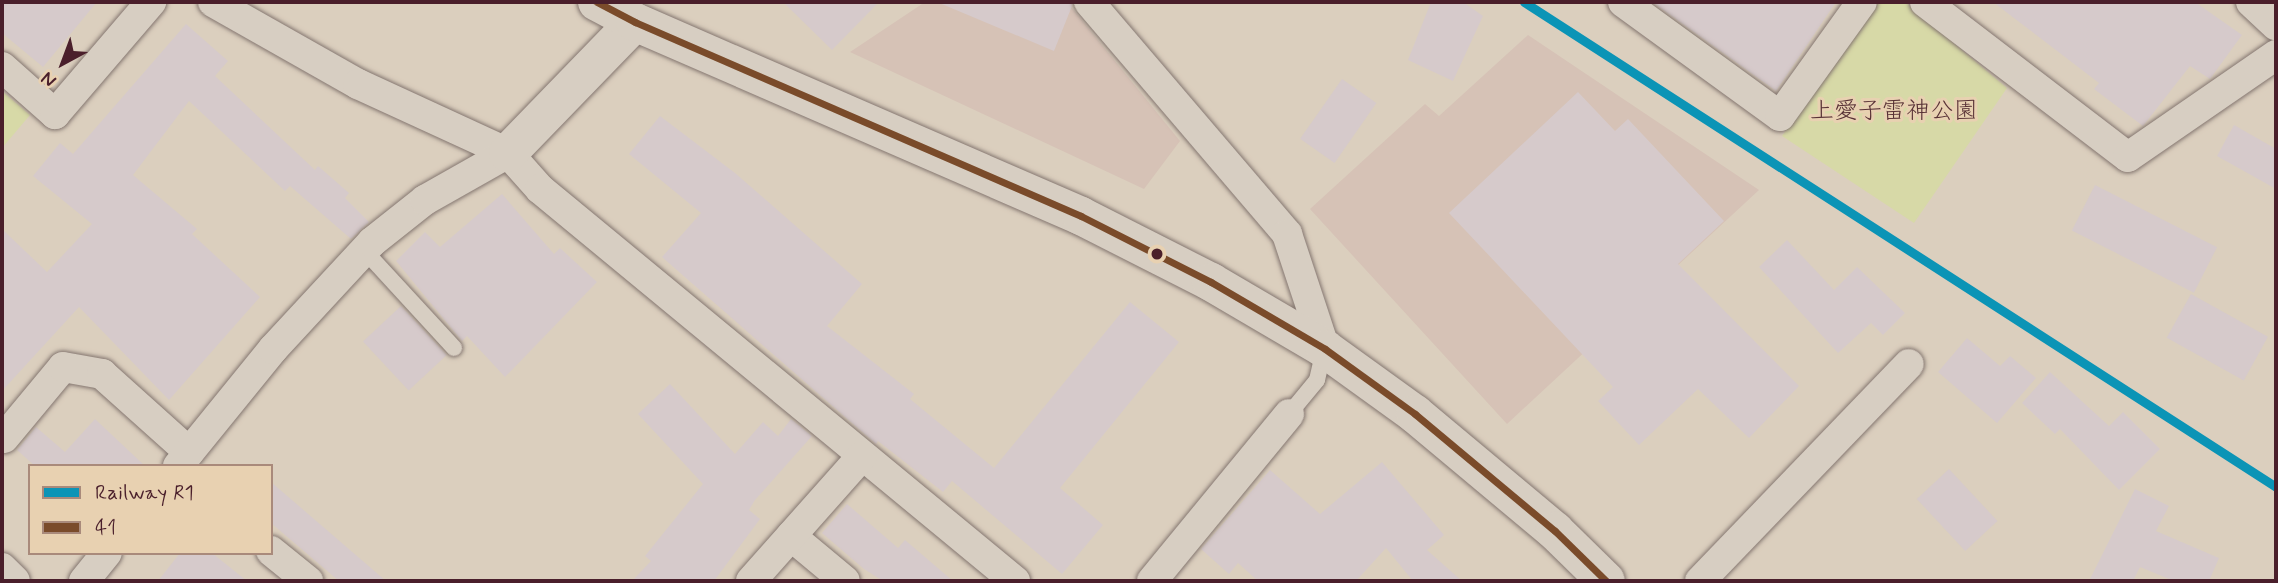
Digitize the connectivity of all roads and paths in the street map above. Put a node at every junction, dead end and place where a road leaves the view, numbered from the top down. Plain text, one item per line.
1 (151, 2) edge
2 (213, 2) edge
3 (597, 2) edge
4 (1089, 2) edge
5 (1623, 2) edge
6 (1862, 2) edge
7 (1925, 2) edge
8 (2251, 2) edge
9 (635, 22) junction
10 (2276, 25) edge
11 (2276, 55) edge
12 (2, 68) edge
13 (508, 153) junction
14 (365, 250) junction
15 (454, 348) dead end
16 (1325, 349) junction
17 (1909, 365) dead end
18 (1289, 414) joint
19 (4, 439) dead end
20 (862, 456) junction
21 (184, 459) edge
22 (791, 536) junction
23 (273, 553) edge
24 (105, 555) edge
25 (2, 568) edge
26 (15, 581) edge
27 (84, 581) edge
28 (308, 581) edge
29 (751, 581) edge
30 (845, 581) edge
31 (1015, 581) edge
32 (1152, 581) edge
33 (1606, 581) edge
34 (1700, 581) edge

1 - 12 street
2 - 13 street
3 - 9 main road
4 - 16 street
5 - 6 street
7 - 11 street
8 - 10 street
9 - 13 main road
9 - 16 main road
13 - 14 street
13 - 20 street
14 - 15 lane
14 - 21 street
16 - 18 lane
16 - 33 main road
17 - 34 street
18 - 32 street
19 - 21 street
20 - 22 street
20 - 31 street
22 - 29 street
22 - 30 street
23 - 28 street
24 - 27 street
25 - 26 street

